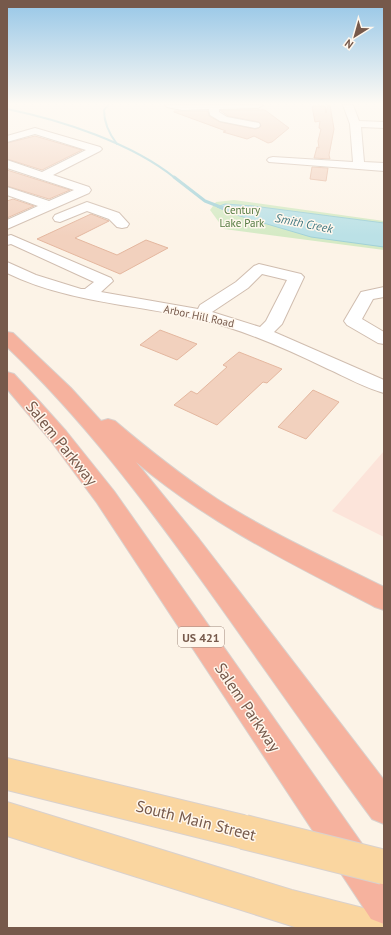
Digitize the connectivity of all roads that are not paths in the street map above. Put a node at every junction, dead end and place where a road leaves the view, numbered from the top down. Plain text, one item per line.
1 (95, 149) edge
2 (357, 149) edge
3 (273, 160) dead end
4 (7, 164) edge
5 (358, 166) junction
6 (384, 167) edge
7 (43, 176) junction
8 (7, 191) edge
9 (49, 206) junction
10 (45, 224) dead end
11 (122, 224) dead end
12 (12, 235) edge
13 (7, 267) edge
14 (384, 292) edge
15 (89, 294) junction
16 (202, 315) junction
17 (262, 334) junction
18 (7, 337) edge
19 (384, 338) edge
20 (43, 372) junction
21 (7, 378) edge
22 (384, 387) edge
23 (384, 599) edge
24 (7, 774) edge
25 (384, 807) edge
26 (7, 819) edge
27 (384, 867) edge
28 (384, 906) edge
29 (367, 928) edge

1 - 7 street
2 - 5 street
3 - 5 street
4 - 7 street
5 - 6 street
7 - 9 street
8 - 9 street
9 - 12 street
10 - 11 street
12 - 15 street
13 - 15 street, Arbor Hill Road
14 - 19 street
15 - 16 street, Arbor Hill Road
16 - 17 street, Arbor Hill Road
16 - 17 street
17 - 22 street, Arbor Hill Road
18 - 20 highway
20 - 23 highway
20 - 25 highway
21 - 28 highway, Salem Parkway / US 421
24 - 27 main road, South Main Street, bridge
26 - 29 main road

